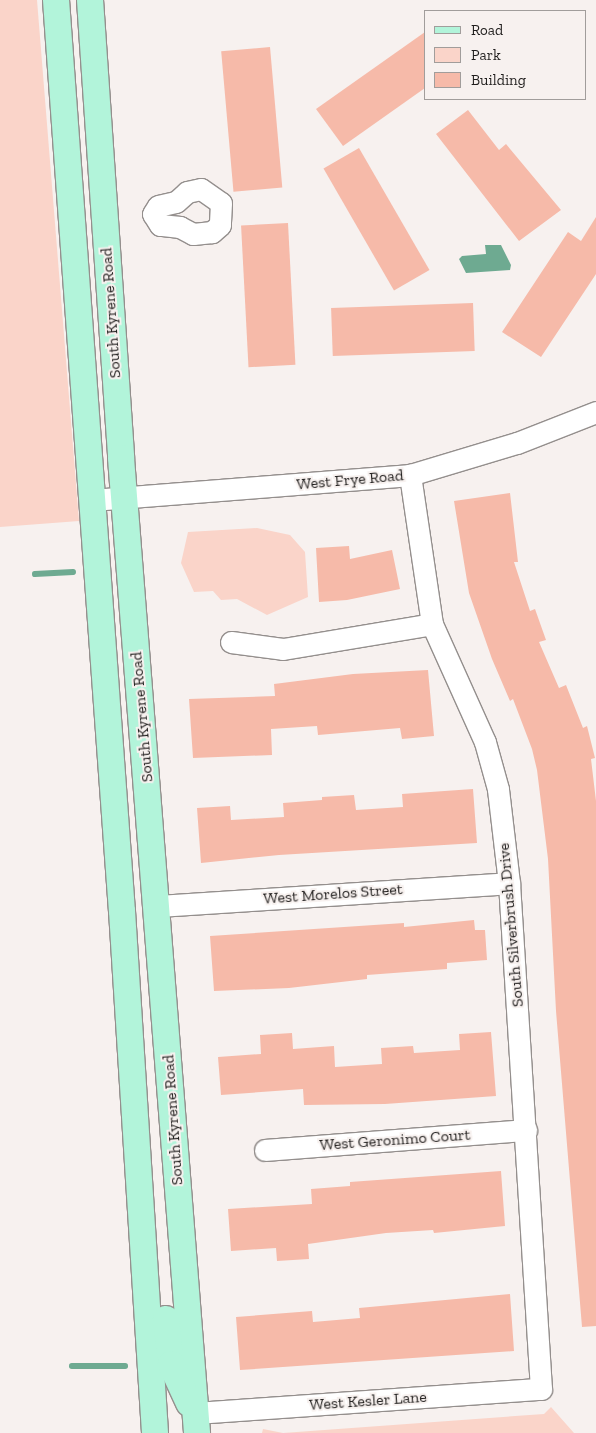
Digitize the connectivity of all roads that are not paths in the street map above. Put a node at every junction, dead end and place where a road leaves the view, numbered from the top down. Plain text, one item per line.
1 (56, 0) edge
2 (90, 0) edge
3 (596, 412) edge
4 (410, 475) junction
5 (124, 499) junction
6 (93, 500) junction
7 (432, 624) junction
8 (231, 642) dead end
9 (509, 883) junction
10 (157, 906) junction
11 (526, 1130) junction
12 (265, 1150) dead end
13 (142, 1211) junction
14 (541, 1389) joint
15 (196, 1423) edge
16 (155, 1433) edge

1 - 6 main road, South Kyrene Road
2 - 5 main road, South Kyrene Road
3 - 4 street, West Frye Road
4 - 5 street, West Frye Road
4 - 7 street, South Silverbrush Drive
5 - 6 street, West Frye Road
5 - 10 main road, South Kyrene Road
6 - 13 main road, South Kyrene Road
7 - 8 street
7 - 9 street, South Silverbrush Drive
9 - 10 street, West Morelos Street
9 - 11 street, South Silverbrush Drive
10 - 15 main road, South Kyrene Road
11 - 12 street, West Geronimo Court
11 - 14 street, South Silverbrush Drive
13 - 15 main road
13 - 16 main road, South Kyrene Road
14 - 15 street, West Kesler Lane

